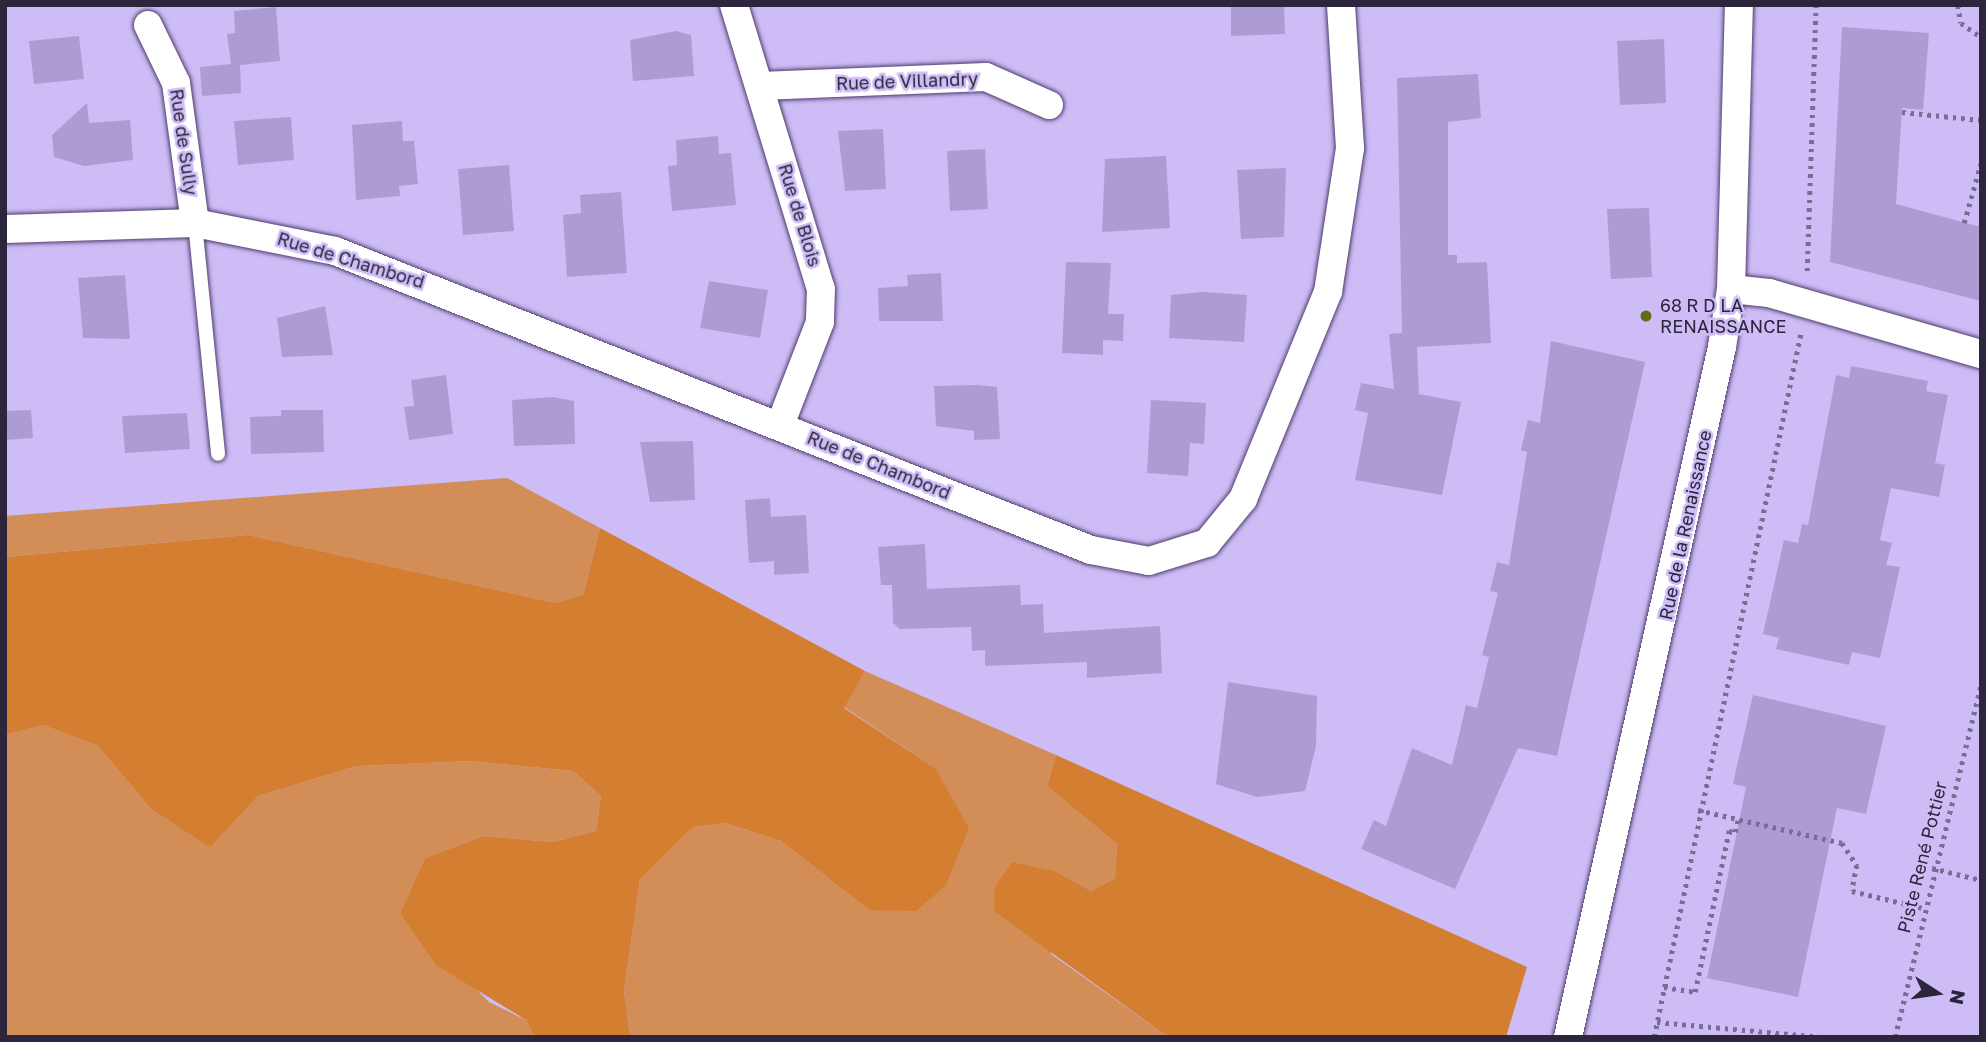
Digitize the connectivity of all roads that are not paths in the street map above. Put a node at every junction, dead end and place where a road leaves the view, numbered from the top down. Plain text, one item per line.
1 (734, 5) edge
2 (1341, 5) edge
3 (1740, 5) edge
4 (148, 25) dead end
5 (760, 86) junction
6 (1049, 105) dead end
7 (195, 223) junction
8 (5, 229) edge
9 (1731, 289) junction
10 (1981, 354) edge
11 (780, 425) junction
12 (218, 454) dead end
13 (1568, 1037) edge

1 - 5 street, Rue de Blois
2 - 11 street, Rue de Chambord
3 - 9 street, Rue de la Renaissance
4 - 7 street, Rue de Sully
5 - 6 street, Rue de Villandry
5 - 11 street, Rue de Blois
7 - 8 street, Rue de Chambord
7 - 11 street, Rue de Chambord
7 - 12 lane
9 - 10 street
9 - 13 street, Rue de la Renaissance

